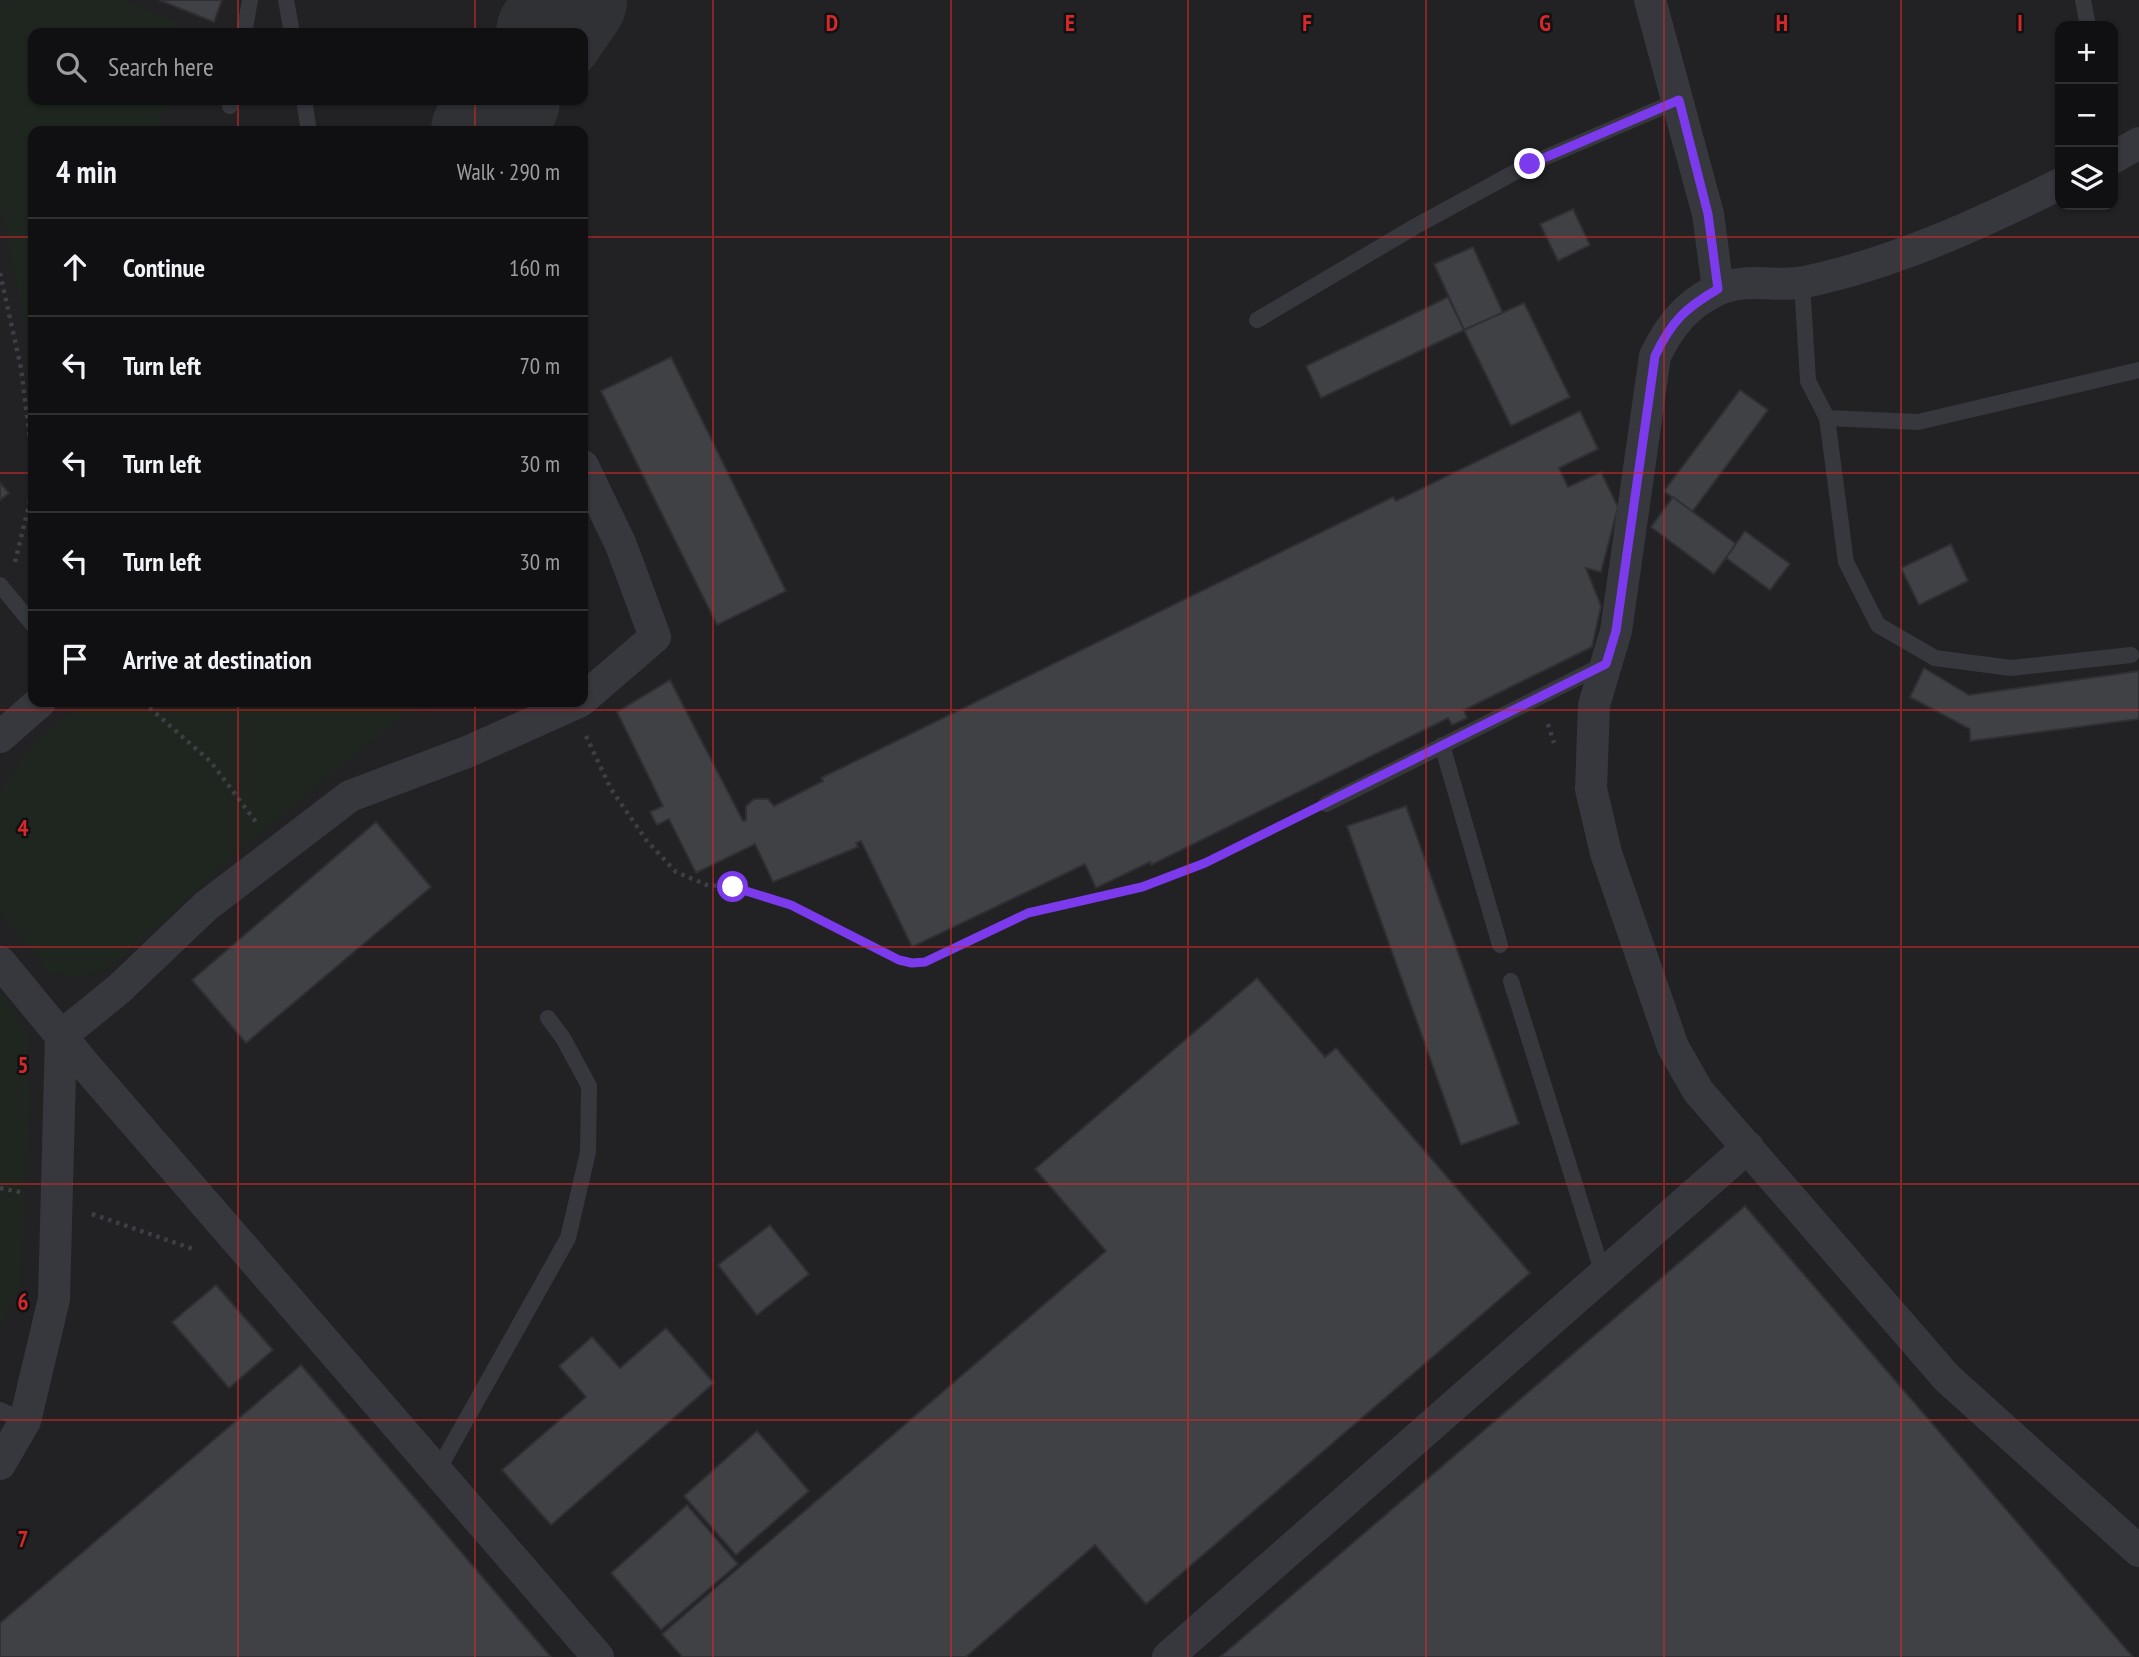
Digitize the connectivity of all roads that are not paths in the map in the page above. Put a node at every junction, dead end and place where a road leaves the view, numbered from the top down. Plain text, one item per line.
1 (250, 0) edge
2 (286, 0) edge
3 (1650, 0) edge
4 (2083, 0) edge
5 (2087, 21) edge
6 (245, 28) edge
7 (291, 28) edge
8 (1679, 100) junction
9 (305, 105) edge
10 (308, 126) edge
11 (2055, 186) edge
12 (1802, 283) junction
13 (1718, 289) junction
14 (1257, 320) dead end
15 (2139, 370) edge
16 (1827, 418) junction
17 (588, 476) edge
18 (3, 589) edge
19 (28, 619) edge
20 (2132, 655) dead end
21 (1606, 664) junction
22 (588, 694) edge
23 (34, 707) edge
24 (569, 707) edge
25 (0, 737) edge
26 (1442, 745) junction
27 (1326, 804) road end
28 (1500, 945) dead end
29 (0, 962) edge
30 (1511, 981) dead end
31 (548, 1018) dead end
32 (61, 1036) junction
33 (1748, 1147) junction
34 (1603, 1274) junction
35 (13, 1415) edge
36 (0, 1464) edge
37 (438, 1470) junction
38 (2139, 1551) edge
39 (598, 1657) edge
40 (1168, 1657) edge

1 - 6 lane
2 - 7 lane
3 - 8 street
4 - 5 lane
8 - 13 street
8 - 14 lane
9 - 10 lane
11 - 12 street
12 - 13 street
12 - 16 lane
13 - 21 street
15 - 16 lane
16 - 20 lane
17 - 22 street
18 - 19 lane
21 - 26 lane
21 - 33 street
23 - 25 street
24 - 32 street
26 - 27 lane
26 - 28 lane
29 - 32 street
30 - 34 lane
31 - 37 lane
32 - 35 street
32 - 37 street
33 - 34 street
33 - 38 street
34 - 40 street
35 - 36 street
37 - 39 street

